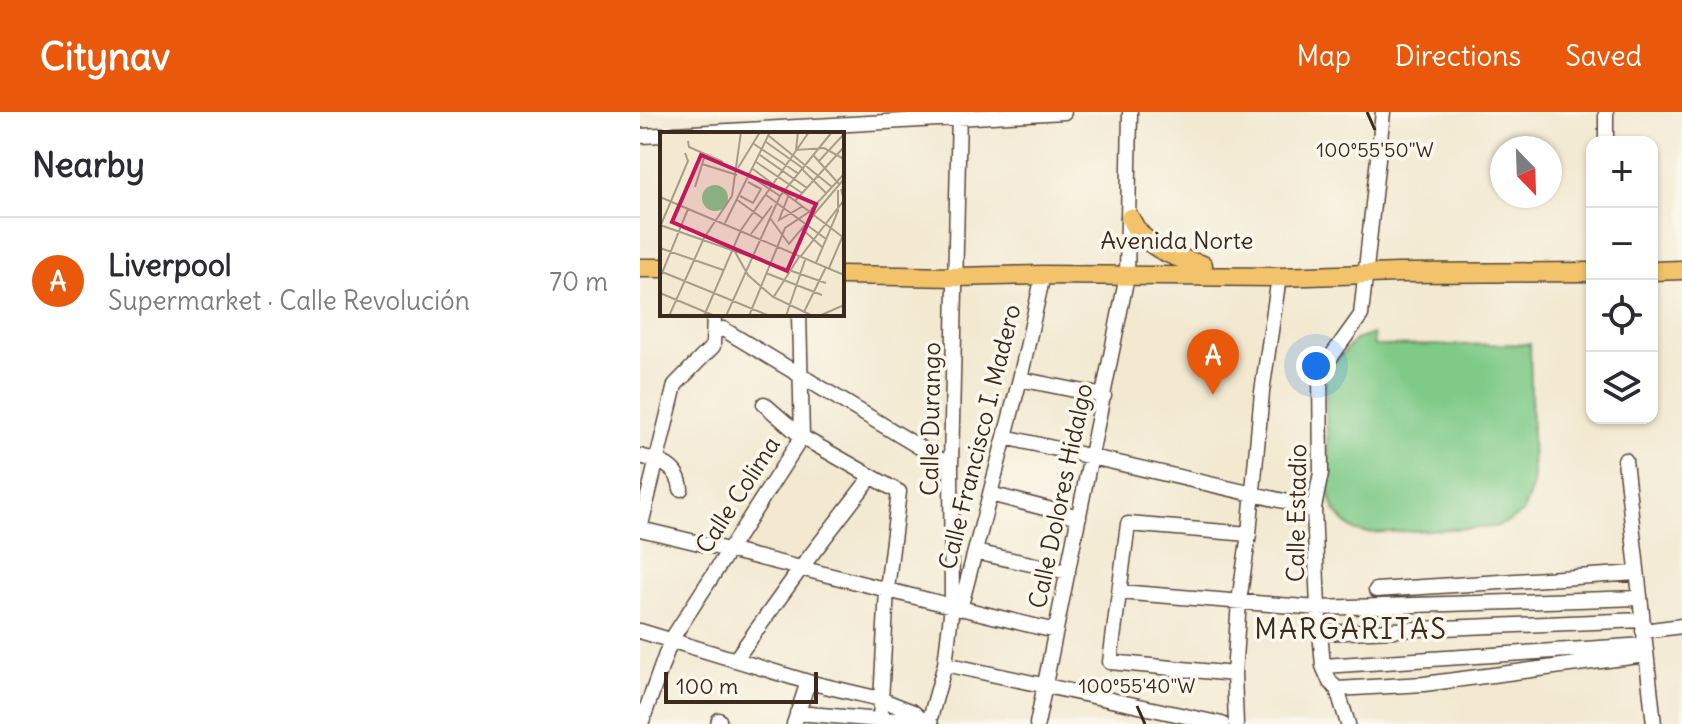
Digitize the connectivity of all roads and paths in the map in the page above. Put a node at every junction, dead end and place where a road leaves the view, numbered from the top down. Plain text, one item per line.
1 (1064, 112) edge
2 (1130, 112) edge
3 (1383, 112) edge
4 (1606, 112) edge
5 (959, 116) edge
6 (840, 119) edge
7 (800, 124) edge
8 (741, 132) edge
9 (660, 135) edge
10 (640, 136) edge
11 (1606, 136) edge
12 (1130, 218) junction
13 (844, 264) edge
14 (1203, 265) junction
15 (1340, 267) junction
16 (1127, 270) junction
17 (1682, 270) edge
18 (956, 271) junction
19 (1366, 271) junction
20 (1658, 271) edge
21 (1586, 272) edge
22 (844, 275) edge
23 (1043, 275) junction
24 (1279, 277) junction
25 (714, 316) edge
26 (799, 316) edge
27 (714, 331) junction
28 (799, 375) junction
29 (1020, 379) junction
30 (1104, 396) junction
31 (764, 404) dead end
32 (802, 437) junction
33 (1005, 437) junction
34 (640, 456) edge
35 (1092, 457) junction
36 (656, 460) junction
37 (1625, 460) dead end
38 (951, 466) junction
39 (871, 477) junction
40 (681, 489) dead end
41 (1253, 493) junction
42 (990, 494) junction
43 (1314, 508) junction
44 (1079, 517) junction
45 (640, 529) edge
46 (1249, 534) junction
47 (729, 550) junction
48 (975, 552) junction
49 (801, 568) junction
50 (1068, 572) junction
51 (1637, 573) junction
52 (887, 589) junction
53 (1376, 590) dead end
54 (1119, 592) junction
55 (1640, 598) junction
56 (1239, 601) junction
57 (956, 608) junction
58 (1318, 608) junction
59 (1682, 626) edge
60 (640, 631) edge
61 (1056, 631) junction
62 (1321, 633) junction
63 (1644, 638) junction
64 (671, 640) junction
65 (735, 660) junction
66 (945, 664) junction
67 (1323, 666) junction
68 (1234, 674) junction
69 (808, 682) junction
70 (1045, 686) junction
71 (1337, 689) junction
72 (880, 699) junction
73 (1152, 708) junction
74 (796, 718) edge
75 (880, 720) junction
76 (926, 723) edge
77 (641, 724) edge
78 (1037, 724) edge
79 (1150, 724) edge
80 (1222, 724) edge
81 (1236, 724) edge
82 (1348, 724) edge
83 (1654, 724) edge

1 - 5 street
2 - 12 street, Calle Dolores Hidalgo
3 - 19 street, Calle Estadio
4 - 11 street
5 - 6 street
5 - 18 street, Calle Durango
6 - 7 street
7 - 8 street
9 - 10 street
12 - 14 main road
12 - 16 street, Calle Dolores Hidalgo
13 - 18 main road
14 - 15 main road, Avenida Norte
14 - 16 main road, Avenida Norte
15 - 19 main road, Avenida Norte
15 - 24 main road
16 - 18 main road, Avenida Norte
16 - 23 main road, Avenida Norte
16 - 24 main road, Avenida Norte
16 - 30 street, Calle Dolores Hidalgo
17 - 20 main road
18 - 22 main road
18 - 23 main road, Avenida Norte
18 - 38 street, Calle Durango
19 - 21 main road, Avenida Norte
19 - 24 main road, Avenida Norte
19 - 43 street, Calle Estadio
23 - 29 street, Calle Francisco I. Madero
24 - 41 street
25 - 27 street
26 - 28 street, Calle Colima
27 - 28 street
27 - 36 street
28 - 32 street, Calle Colima
28 - 38 street
29 - 30 street
29 - 33 street, Calle Francisco I. Madero
30 - 35 street, Calle Dolores Hidalgo
31 - 32 street
32 - 39 street
32 - 47 street, Calle Colima
33 - 35 street
33 - 42 street, Calle Francisco I. Madero
34 - 36 street
35 - 41 street
35 - 44 street, Calle Dolores Hidalgo
36 - 40 street
36 - 45 street
37 - 51 street
38 - 57 street, Calle Durango
39 - 49 street
39 - 52 street
41 - 43 street
41 - 46 street
42 - 44 street
42 - 48 street, Calle Francisco I. Madero
43 - 58 street, Calle Estadio
44 - 50 street, Calle Dolores Hidalgo
45 - 47 street
46 - 54 street
46 - 56 street
47 - 49 street
47 - 64 street, Calle Colima
48 - 50 street
48 - 57 street, Calle Francisco I. Madero
49 - 52 street
49 - 65 street
50 - 61 street, Calle Dolores Hidalgo
51 - 53 street
51 - 55 street
52 - 57 street
52 - 72 street
54 - 56 street
54 - 68 street
55 - 58 street
55 - 63 street
56 - 58 street
56 - 68 street
57 - 61 street
57 - 66 street, Calle Durango
58 - 62 street, Calle Estadio
59 - 63 street
60 - 64 street
61 - 70 street, Calle Dolores Hidalgo
62 - 63 street
62 - 67 street, Calle Estadio
63 - 67 street
63 - 71 street
63 - 83 street
64 - 65 street
64 - 77 street, Calle Colima
65 - 69 street
66 - 70 street
66 - 76 street, Calle Durango
67 - 71 street, Calle Estadio
68 - 81 street
69 - 72 street
69 - 74 street
70 - 73 street
70 - 78 street, Calle Dolores Hidalgo
71 - 82 street, Calle Estadio
72 - 75 street
72 - 76 street
73 - 79 street
73 - 80 street
74 - 75 street
75 - 76 street

